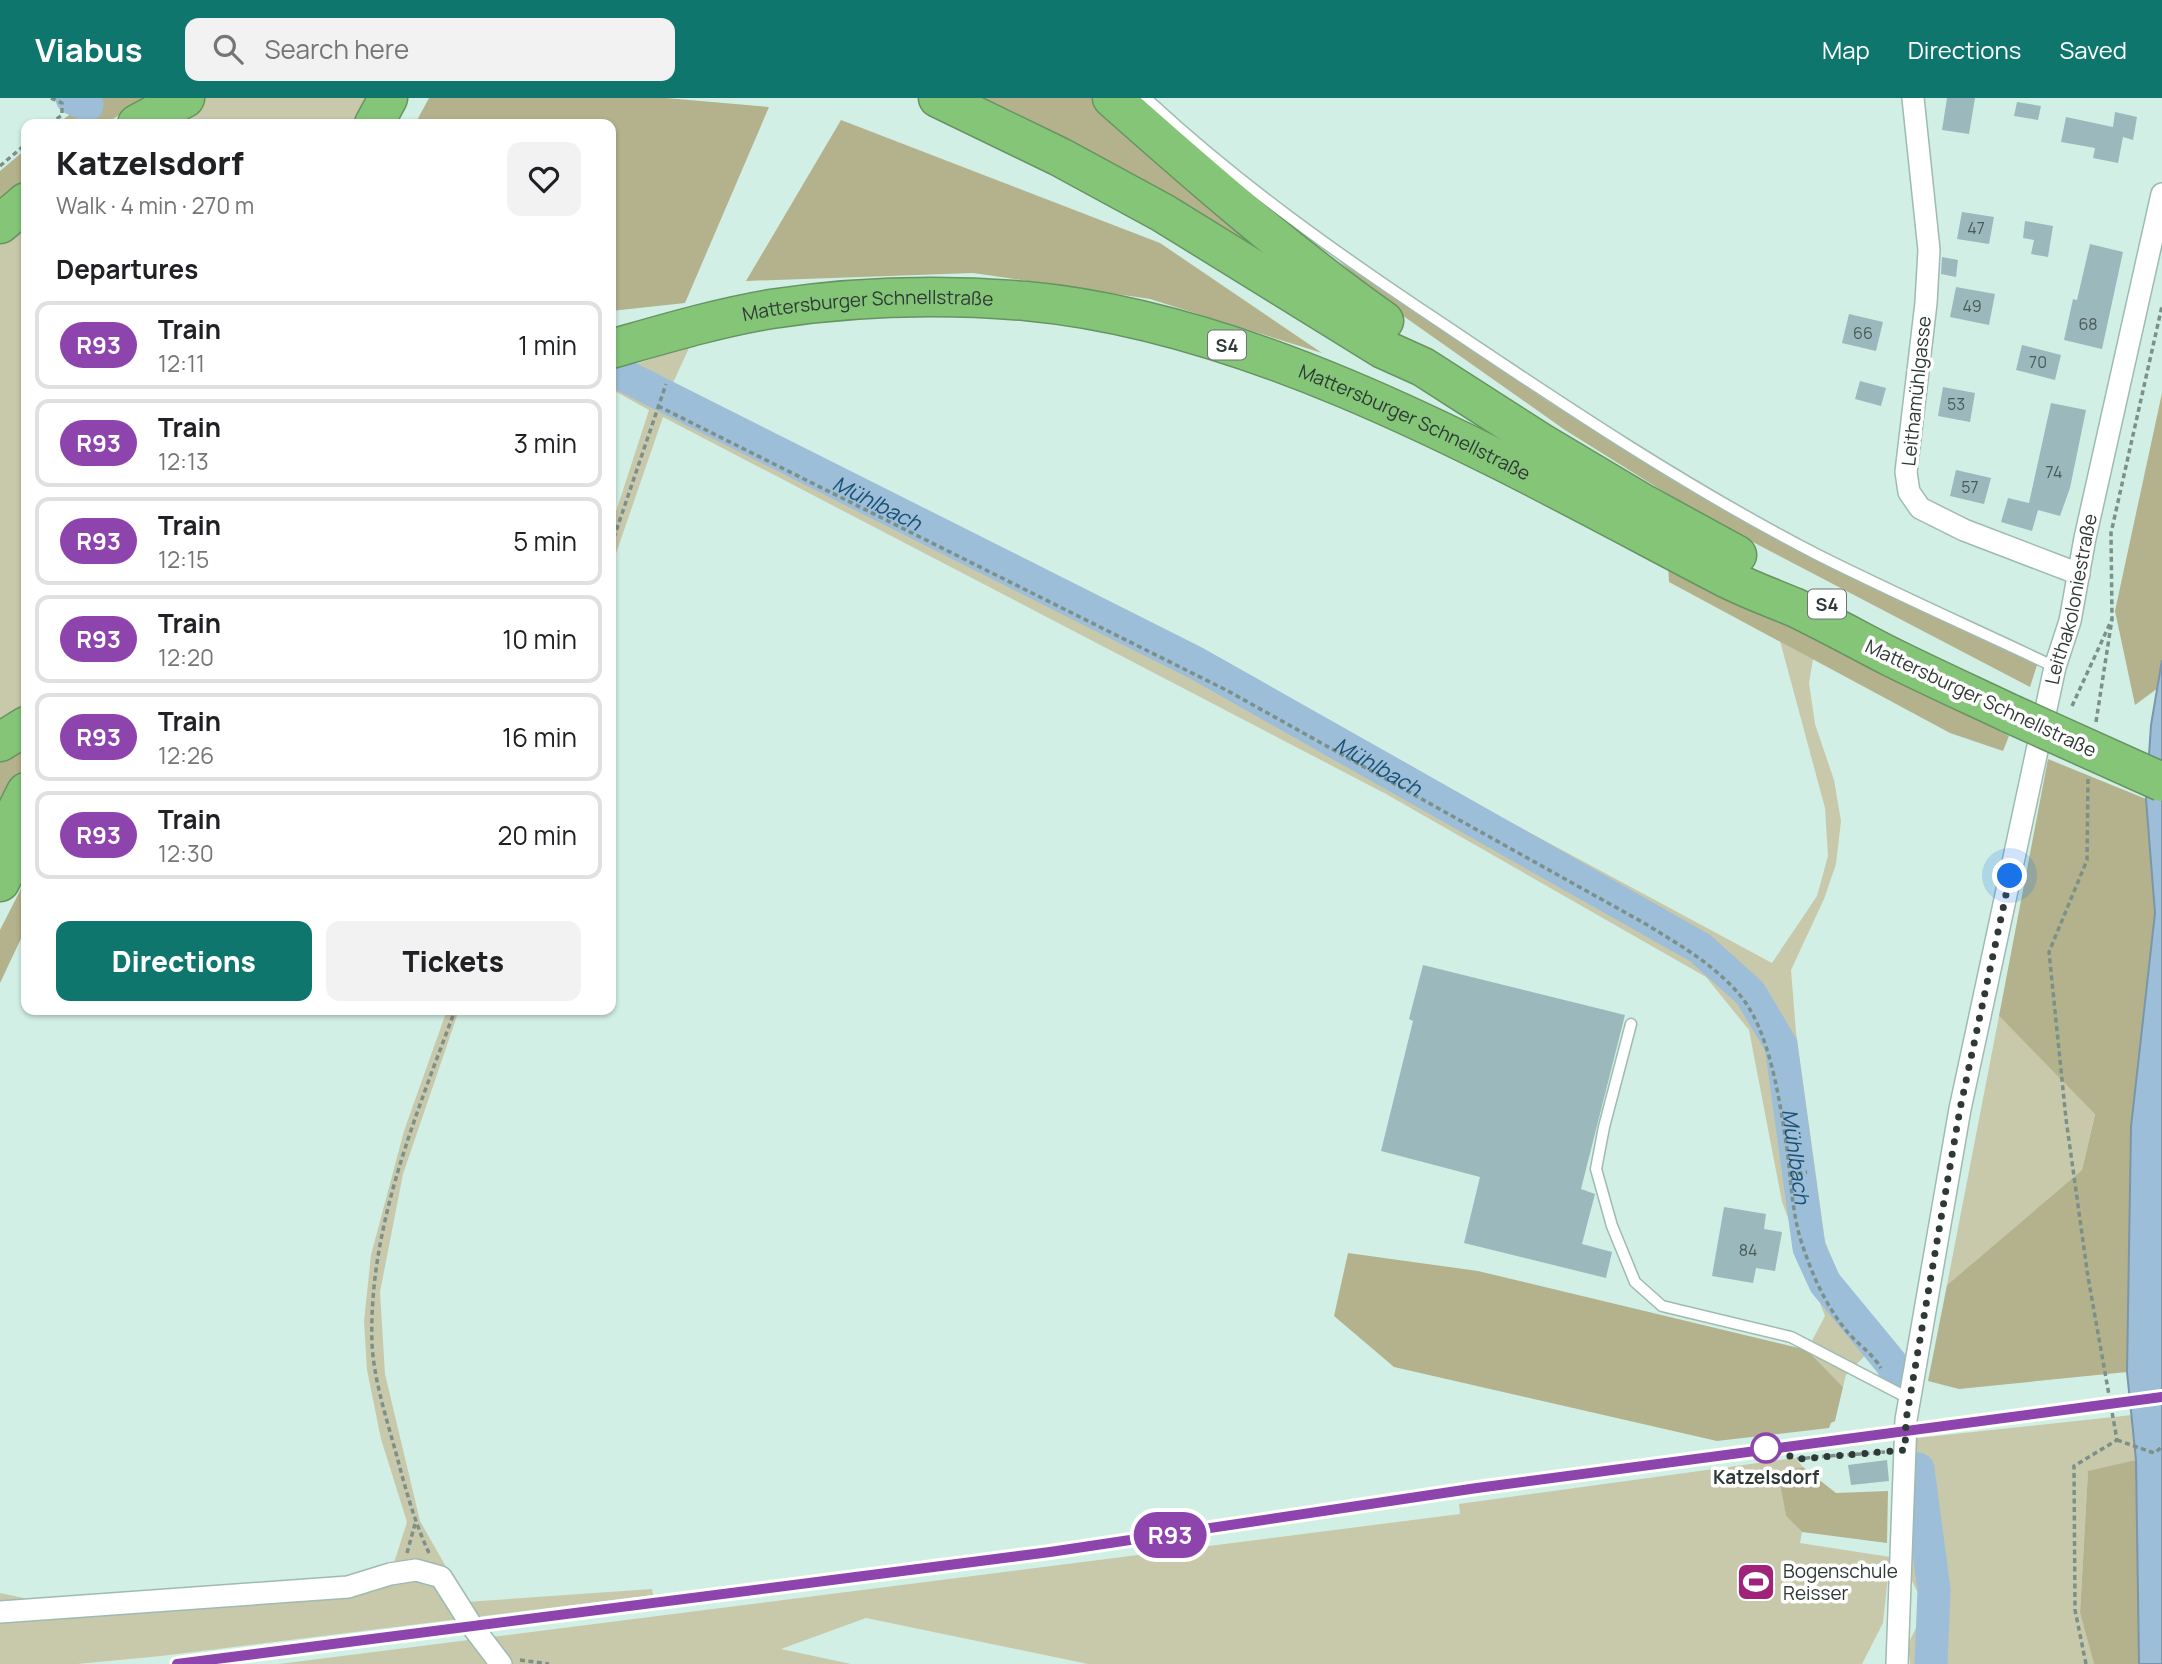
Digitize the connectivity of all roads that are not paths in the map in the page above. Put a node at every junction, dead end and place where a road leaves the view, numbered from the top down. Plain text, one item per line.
1 (185, 98) edge
2 (388, 98) edge
3 (938, 98) edge
4 (1112, 98) edge
5 (1146, 98) edge
6 (1913, 98) edge
7 (146, 119) edge
8 (377, 119) edge
9 (2162, 194) edge
10 (21, 206) edge
11 (0, 224) edge
12 (616, 348) edge
13 (1383, 349) junction
14 (1540, 442) junction
15 (2079, 574) junction
16 (1796, 608) junction
17 (2055, 667) junction
18 (2013, 705) junction
19 (21, 729) edge
20 (0, 742) edge
21 (2162, 764) edge
22 (2162, 782) edge
23 (21, 802) edge
24 (21, 840) edge
25 (0, 844) edge
26 (21, 864) edge
27 (0, 882) edge
28 (0, 899) edge
29 (1631, 1024) dead end
30 (1904, 1404) junction
31 (0, 1612) edge
32 (501, 1664) edge
33 (1897, 1664) edge

1 - 7 highway
2 - 8 highway
3 - 13 highway, Mattersburger Schnellstraße / S4
4 - 14 highway
5 - 17 lane
6 - 15 street, Leithamühlgasse
9 - 15 street, Leithakoloniestraße
10 - 11 highway
12 - 16 highway, Mattersburger Schnellstraße / S4
13 - 14 highway, Mattersburger Schnellstraße / S4
13 - 16 highway
14 - 18 highway, Mattersburger Schnellstraße / S4
15 - 17 street, Leithakoloniestraße
16 - 18 highway, Mattersburger Schnellstraße / S4
17 - 30 street, Leithakoloniestraße
18 - 21 highway, Mattersburger Schnellstraße / S4
18 - 22 highway, Mattersburger Schnellstraße / S4, bridge
19 - 20 highway
23 - 25 highway
24 - 27 highway
26 - 28 highway
29 - 30 lane
30 - 33 street, Leithakoloniestraße
31 - 32 street

